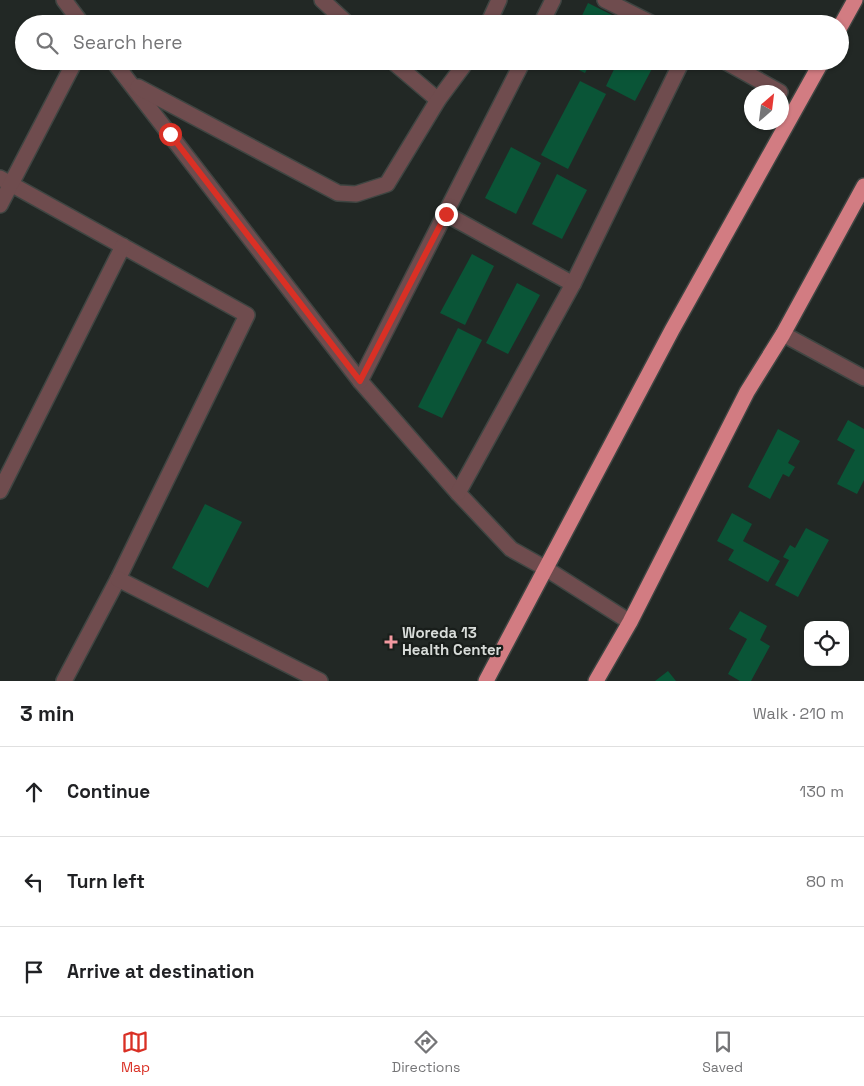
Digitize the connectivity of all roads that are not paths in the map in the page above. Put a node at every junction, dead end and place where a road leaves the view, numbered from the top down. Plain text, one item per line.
1 (64, 0) edge
2 (322, 0) edge
3 (499, 0) edge
4 (553, 0) edge
5 (606, 0) edge
6 (855, 0) edge
7 (75, 15) edge
8 (338, 15) edge
9 (492, 15) edge
10 (546, 15) edge
11 (635, 15) edge
12 (847, 15) edge
13 (70, 70) edge
14 (120, 70) edge
15 (403, 70) edge
16 (460, 70) edge
17 (518, 70) edge
18 (678, 70) edge
19 (740, 70) edge
20 (817, 70) edge
21 (132, 84) junction
22 (767, 85) edge
23 (789, 97) edge
24 (438, 100) junction
25 (799, 103) junction
26 (6, 181) edge
27 (864, 186) edge
28 (0, 205) edge
29 (446, 214) junction
30 (123, 246) junction
31 (572, 284) junction
32 (783, 334) junction
33 (864, 378) edge
34 (360, 381) junction
35 (0, 491) edge
36 (458, 493) junction
37 (545, 568) junction
38 (118, 579) junction
39 (630, 622) junction
40 (64, 681) edge
41 (320, 681) edge
42 (486, 681) edge
43 (596, 681) edge

1 - 7 street
2 - 8 street
3 - 9 street
4 - 10 street
5 - 11 street
6 - 12 highway
13 - 26 street
14 - 21 street
15 - 24 street
16 - 24 street
17 - 29 street
18 - 31 street
19 - 22 street
20 - 25 highway
21 - 24 street
21 - 34 street
23 - 25 street
25 - 37 highway
26 - 28 street
26 - 30 street
27 - 32 highway
29 - 31 street
29 - 34 street
30 - 35 street
30 - 38 street
31 - 36 street
32 - 33 street
32 - 39 highway
34 - 36 street
36 - 37 street
37 - 39 street
37 - 42 highway
38 - 40 street
38 - 41 street
39 - 43 highway

